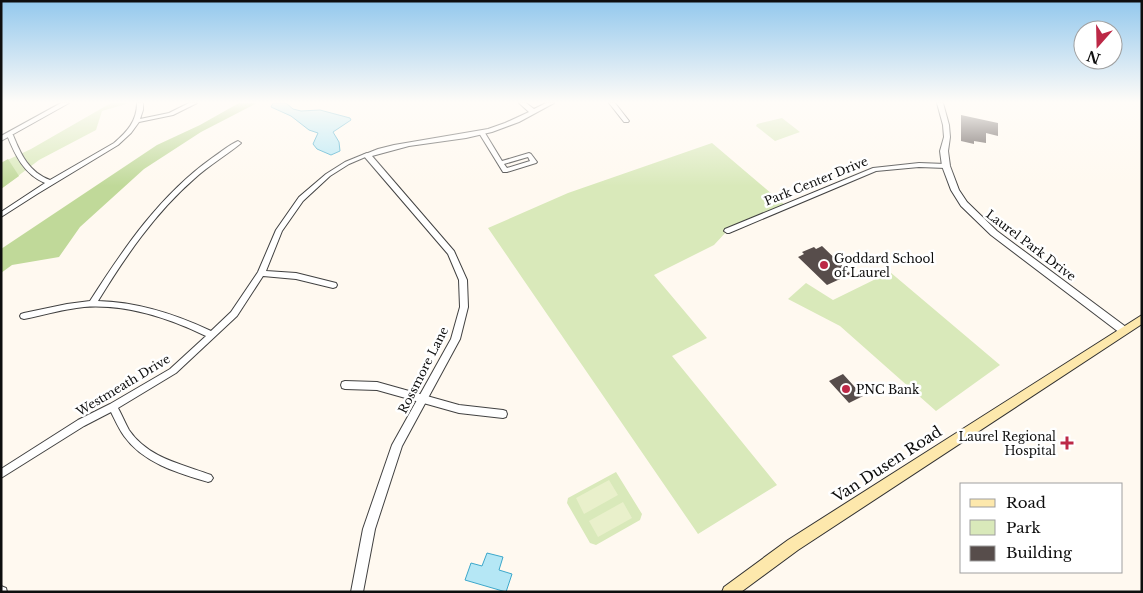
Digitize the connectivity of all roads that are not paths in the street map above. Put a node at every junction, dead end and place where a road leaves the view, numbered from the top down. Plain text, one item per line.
1 (18, 131) edge
2 (129, 131) edge
3 (489, 131) edge
4 (946, 131) edge
5 (482, 133) junction
6 (10, 135) junction
7 (1, 139) edge
8 (238, 143) dead end
9 (367, 155) junction
10 (500, 164) dead end
11 (946, 166) junction
12 (50, 183) junction
13 (1, 215) edge
14 (727, 231) dead end
15 (261, 273) junction
16 (333, 285) dead end
17 (92, 304) junction
18 (24, 316) dead end
19 (1142, 319) edge
20 (1123, 330) junction
21 (212, 335) junction
22 (344, 385) dead end
23 (424, 398) junction
24 (113, 407) junction
25 (503, 414) dead end
26 (1, 474) edge
27 (208, 478) dead end
28 (357, 592) edge
29 (729, 592) edge

1 - 6 street
2 - 12 street
3 - 5 street, Westmeath Drive
4 - 11 street, Laurel Park Drive
5 - 9 street, Westmeath Drive
5 - 10 street
6 - 7 street
6 - 12 street
8 - 17 street
9 - 15 street, Westmeath Drive
9 - 23 street, Rossmore Lane
11 - 14 street, Park Center Drive
11 - 20 street, Laurel Park Drive
12 - 13 street
15 - 16 street
15 - 21 street, Westmeath Drive
17 - 18 street
17 - 21 street
19 - 20 main road, Van Dusen Road
20 - 29 main road, Van Dusen Road
21 - 24 street, Westmeath Drive
22 - 23 street
23 - 25 street
23 - 28 street, Rossmore Lane
24 - 26 street, Westmeath Drive
24 - 27 street

